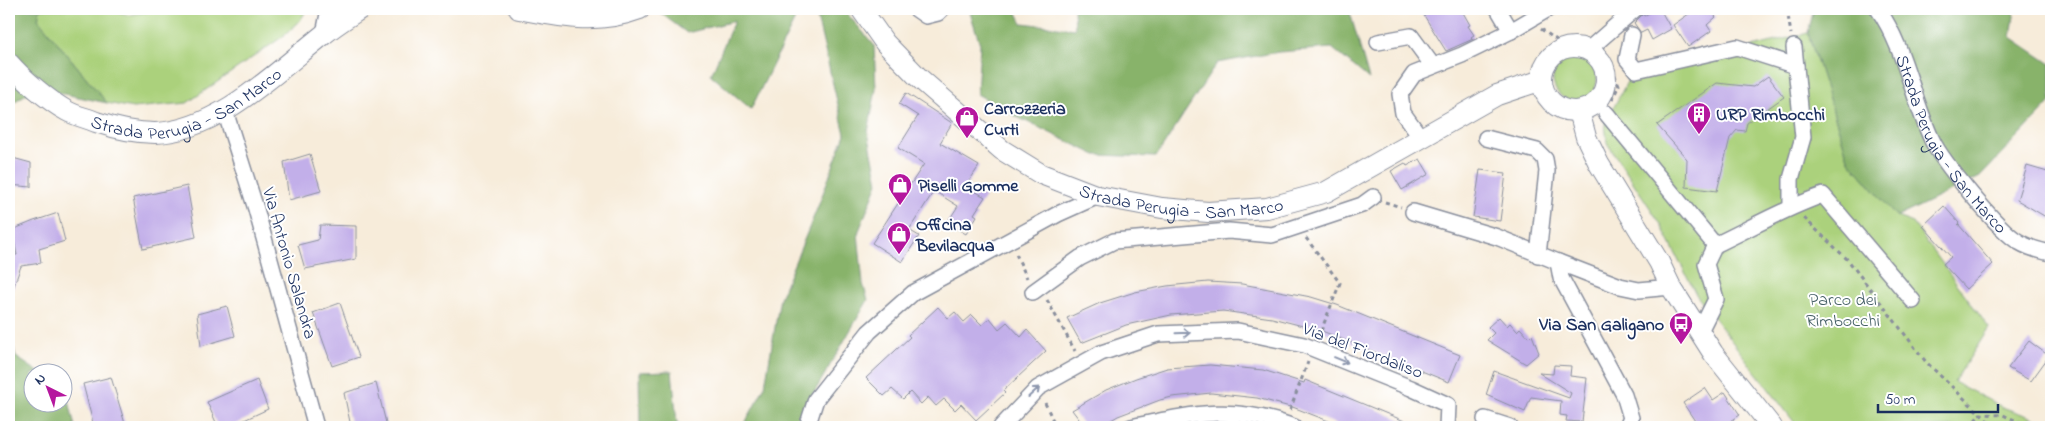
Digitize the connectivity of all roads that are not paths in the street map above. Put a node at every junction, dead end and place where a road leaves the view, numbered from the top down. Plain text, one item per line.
1 (329, 9) edge
2 (360, 9) edge
3 (519, 9) edge
4 (640, 9) edge
5 (861, 9) edge
6 (916, 9) edge
7 (942, 9) edge
8 (1498, 9) edge
9 (1548, 9) edge
10 (1635, 9) edge
11 (1878, 9) edge
12 (1511, 31) junction
13 (324, 34) junction
14 (1632, 35) dead end
15 (1378, 42) dead end
16 (1794, 47) road end
17 (1588, 50) junction
18 (9, 63) edge
19 (1434, 66) junction
20 (1796, 66) junction
21 (1542, 80) junction
22 (225, 111) junction
23 (1579, 111) junction
24 (1606, 113) road end
25 (1421, 138) junction
26 (1486, 138) dead end
27 (1098, 196) junction
28 (1373, 197) dead end
29 (1791, 206) junction
30 (1413, 212) dead end
31 (1715, 245) junction
32 (2051, 253) edge
33 (1538, 255) junction
34 (1558, 262) junction
35 (1671, 286) junction
36 (1033, 292) road end
37 (1913, 301) dead end
38 (1700, 333) junction
39 (1485, 419) dead end
40 (1289, 426) edge
41 (316, 427) edge
42 (807, 427) edge
43 (1000, 427) edge
44 (1131, 427) edge
45 (1447, 427) edge
46 (1510, 427) edge
47 (1627, 427) edge
48 (1772, 427) edge

1 - 13 street
2 - 13 main road, Strada Perugia - San Marco
3 - 4 main road
5 - 27 main road, Strada Perugia - San Marco
6 - 7 street
8 - 12 street
9 - 12 street
10 - 17 street
11 - 32 street, Strada Perugia - San Marco
12 - 19 street
13 - 22 main road, Strada Perugia - San Marco
14 - 20 street
15 - 19 street
16 - 20 street
17 - 21 main road
17 - 23 main road
18 - 22 main road, Strada Perugia - San Marco
19 - 25 street
20 - 29 street
21 - 23 main road
21 - 25 main road, Strada Perugia - San Marco
22 - 41 street, Via Antonio Salandra
23 - 35 main road
24 - 31 street
25 - 27 main road, Strada Perugia - San Marco
26 - 33 street
27 - 42 street
28 - 36 street
29 - 31 street
29 - 37 street
30 - 33 street
31 - 38 street
33 - 34 street
34 - 35 street
34 - 47 street
35 - 38 main road
38 - 48 main road
39 - 46 street
40 - 44 street
43 -> 45 street, Via del Fiordaliso

